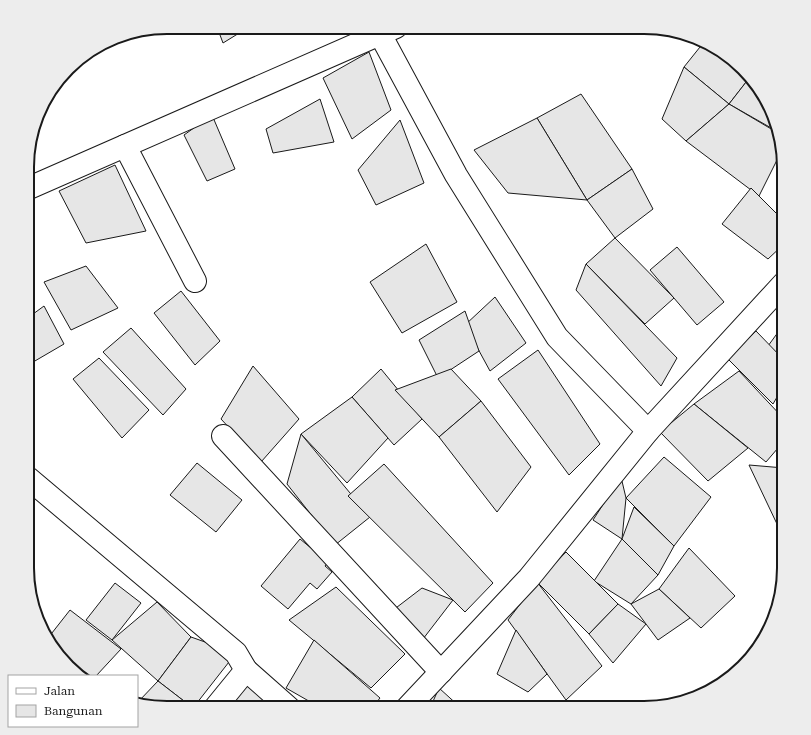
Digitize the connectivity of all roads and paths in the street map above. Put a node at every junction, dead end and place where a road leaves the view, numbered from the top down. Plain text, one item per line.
1 (381, 34) edge
2 (389, 34) edge
3 (125, 146) junction
4 (34, 186) edge
5 (195, 281) dead end
6 (777, 291) edge
7 (648, 431) junction
8 (223, 436) dead end
9 (34, 483) edge
10 (246, 670) junction
11 (441, 672) junction
12 (221, 701) edge
13 (281, 701) edge
14 (414, 701) edge

1 - 3 street
2 - 7 street
3 - 4 street
3 - 5 street
6 - 7 street
7 - 11 street
8 - 11 street
9 - 10 street
10 - 12 street
10 - 13 street
11 - 14 street

